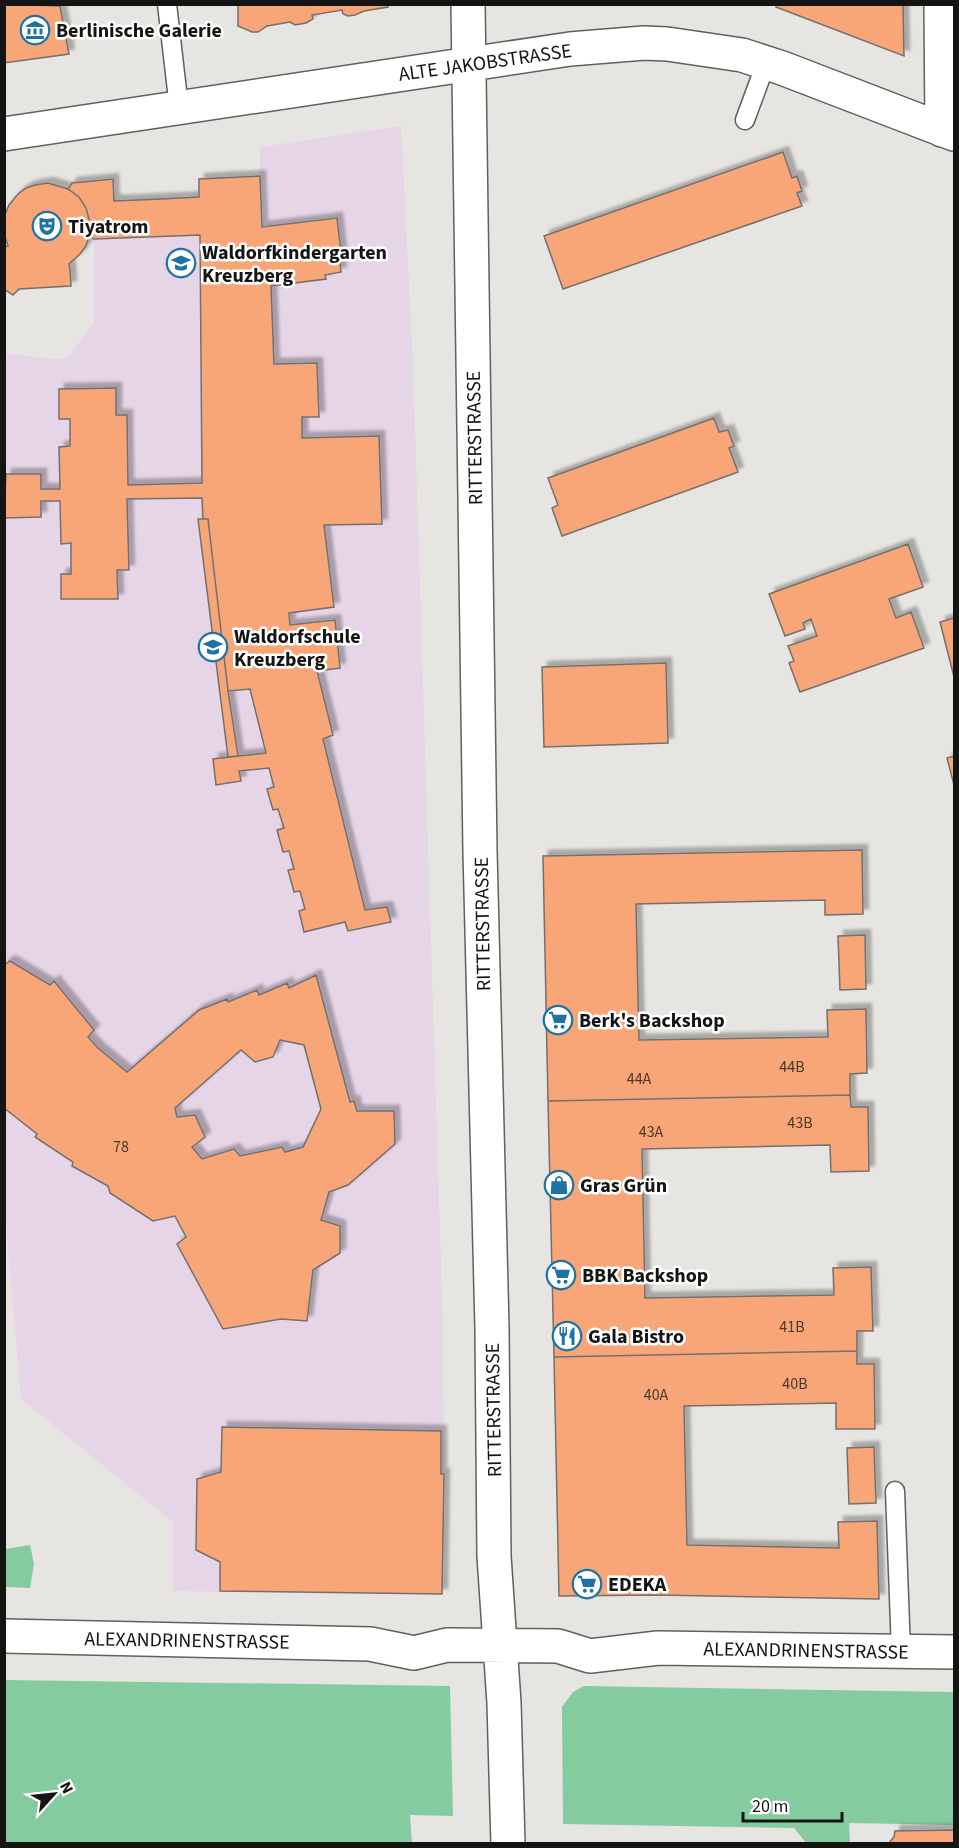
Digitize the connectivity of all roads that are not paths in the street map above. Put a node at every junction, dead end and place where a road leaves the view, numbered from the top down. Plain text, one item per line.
1 (167, 4) edge
2 (468, 4) edge
3 (941, 4) edge
4 (766, 63) junction
5 (469, 64) junction
6 (179, 108) junction
7 (745, 120) dead end
8 (948, 132) edge
9 (4, 134) edge
10 (895, 1491) dead end
11 (4, 1636) edge
12 (500, 1646) junction
13 (902, 1651) junction
14 (954, 1652) edge
15 (508, 1844) edge

1 - 6 lane
2 - 5 street, RITTERSTRASSE
3 - 8 street
4 - 5 street, ALTE JAKOBSTRASSE
4 - 7 lane
4 - 8 street, ALTE JAKOBSTRASSE
5 - 6 street, ALTE JAKOBSTRASSE
5 - 12 street, RITTERSTRASSE
6 - 9 street, ALTE JAKOBSTRASSE
10 - 13 lane
11 - 12 street, ALEXANDRINENSTRASSE
12 - 13 street, ALEXANDRINENSTRASSE
12 - 15 street, RITTERSTRASSE
13 - 14 street, ALEXANDRINENSTRASSE

